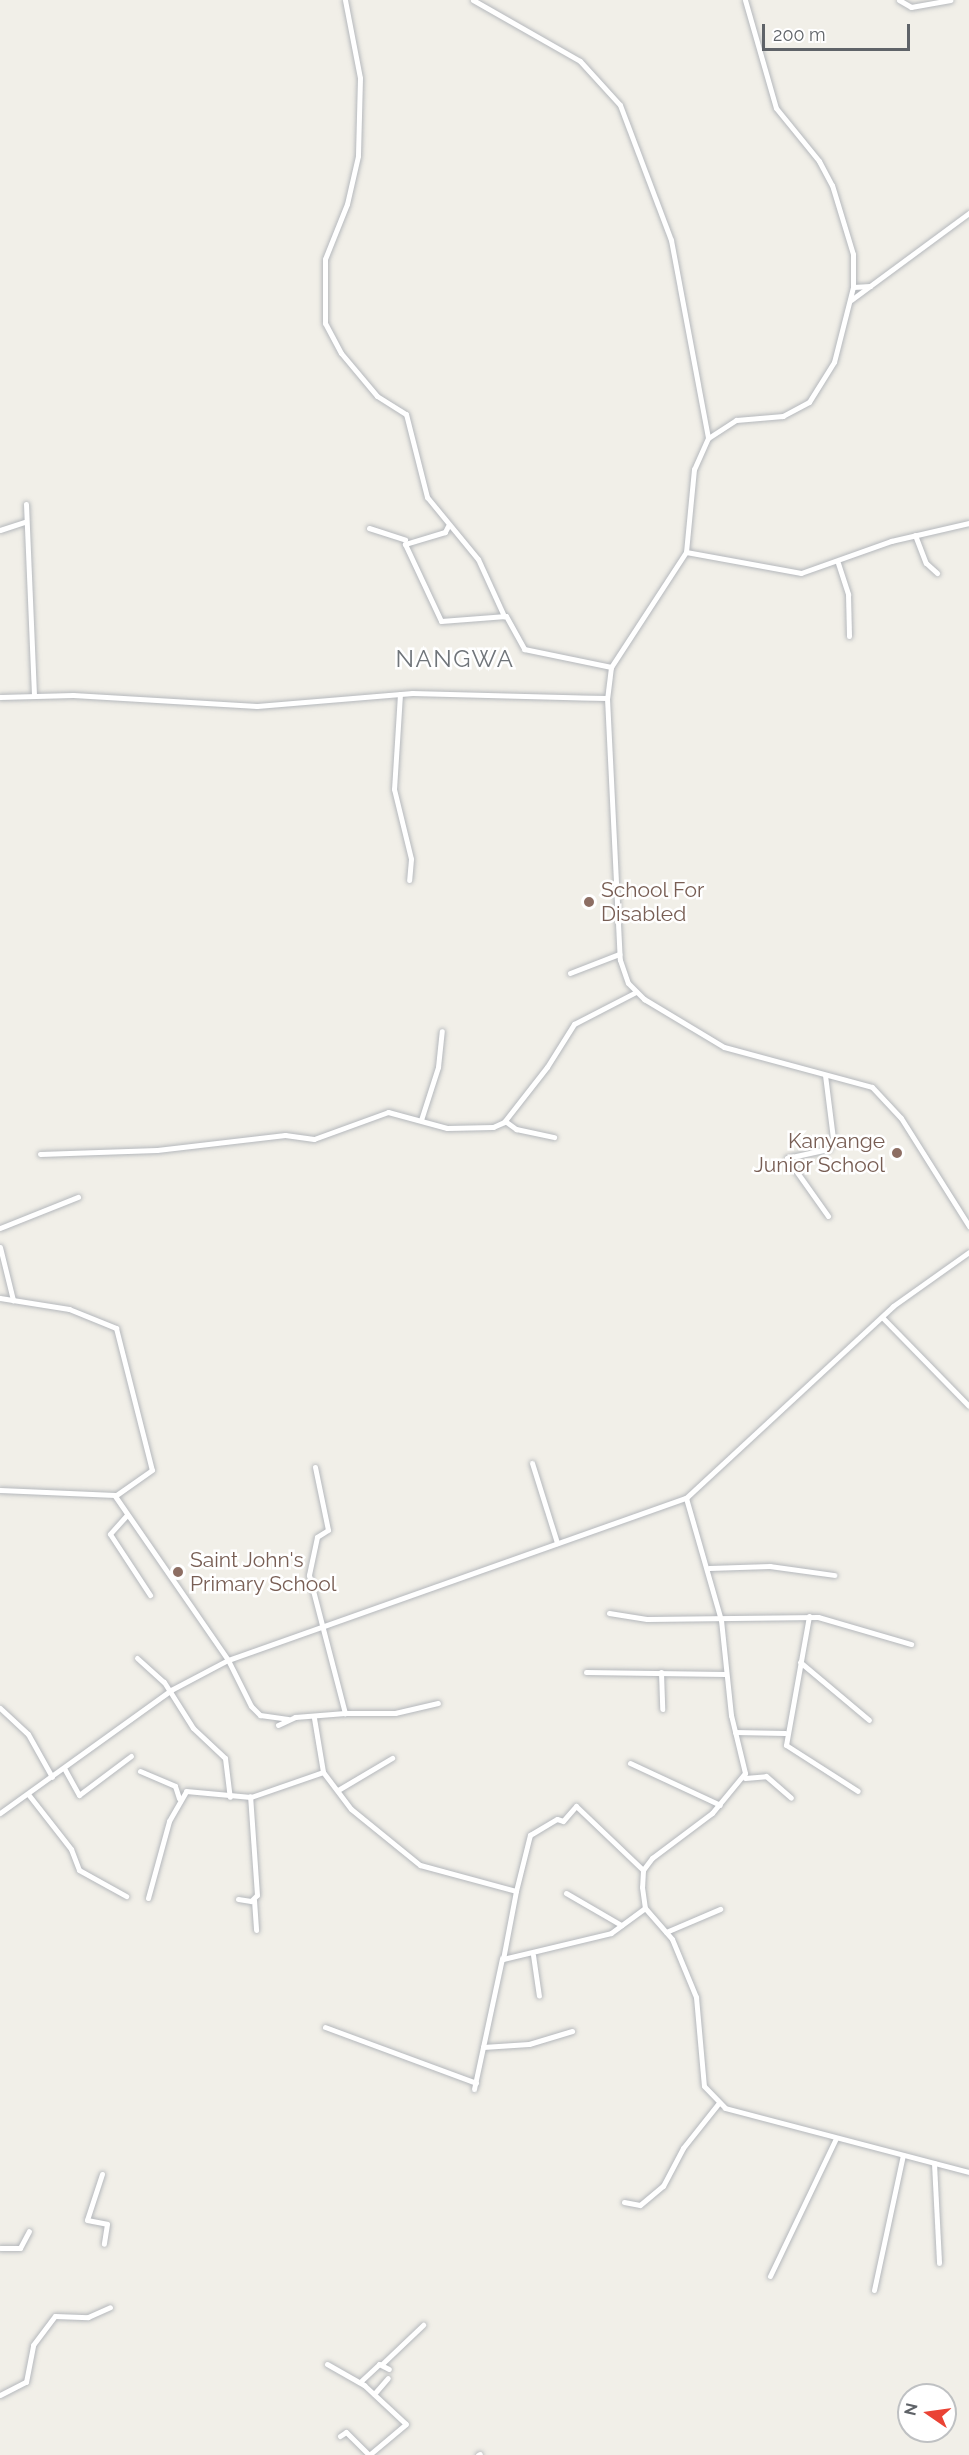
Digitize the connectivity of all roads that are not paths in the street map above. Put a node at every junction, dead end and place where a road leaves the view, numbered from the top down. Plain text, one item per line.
1 (345, 0) edge
2 (473, 0) edge
3 (745, 0) edge
4 (899, 0) edge
5 (950, 0) edge
6 (969, 213) edge
7 (871, 286) junction
8 (853, 287) junction
9 (850, 300) junction
10 (708, 438) junction
11 (26, 504) dead end
12 (25, 522) junction
13 (969, 523) edge
14 (448, 526) junction
15 (369, 528) dead end
16 (0, 530) edge
17 (915, 535) junction
18 (405, 540) junction
19 (686, 552) junction
20 (838, 563) junction
21 (937, 573) dead end
22 (504, 616) junction
23 (849, 636) dead end
24 (611, 667) junction
25 (400, 694) junction
26 (34, 696) junction
27 (0, 697) edge
28 (607, 699) junction
29 (409, 880) dead end
30 (619, 954) junction
31 (570, 973) dead end
32 (636, 992) junction
33 (442, 1030) dead end
34 (825, 1075) junction
35 (421, 1120) junction
36 (505, 1121) junction
37 (554, 1137) dead end
38 (40, 1154) dead end
39 (78, 1197) dead end
40 (828, 1216) dead end
41 (969, 1227) edge
42 (0, 1228) edge
43 (0, 1247) edge
44 (969, 1252) edge
45 (0, 1299) edge
46 (13, 1300) junction
47 (882, 1317) junction
48 (969, 1406) edge
49 (532, 1463) dead end
50 (315, 1467) dead end
51 (0, 1490) edge
52 (115, 1495) junction
53 (686, 1498) junction
54 (126, 1516) junction
55 (557, 1543) junction
56 (709, 1568) junction
57 (834, 1575) dead end
58 (150, 1595) dead end
59 (609, 1613) dead end
60 (809, 1616) junction
61 (721, 1620) junction
62 (321, 1626) junction
63 (911, 1644) dead end
64 (137, 1658) dead end
65 (228, 1660) junction
66 (800, 1662) junction
67 (586, 1672) dead end
68 (662, 1672) junction
69 (725, 1674) junction
70 (167, 1693) junction
71 (438, 1703) dead end
72 (0, 1708) edge
73 (662, 1709) dead end
74 (345, 1713) junction
75 (314, 1718) junction
76 (288, 1719) junction
77 (869, 1720) dead end
78 (278, 1725) dead end
79 (735, 1732) junction
80 (785, 1732) junction
81 (130, 1756) dead end
82 (392, 1758) dead end
83 (630, 1763) dead end
84 (64, 1768) junction
85 (141, 1771) dead end
86 (323, 1772) junction
87 (52, 1777) junction
88 (745, 1778) junction
89 (338, 1790) junction
90 (858, 1791) dead end
91 (27, 1794) junction
92 (250, 1796) junction
93 (230, 1797) junction
94 (179, 1798) junction
95 (791, 1798) dead end
96 (720, 1805) junction
97 (0, 1813) edge
98 (643, 1870) junction
99 (516, 1891) junction
100 (566, 1893) dead end
101 (126, 1896) dead end
102 (148, 1898) dead end
103 (238, 1899) dead end
104 (254, 1900) junction
105 (645, 1908) junction
106 (720, 1909) dead end
107 (621, 1925) junction
108 (256, 1930) dead end
109 (666, 1932) junction
110 (533, 1955) junction
111 (502, 1958) junction
112 (539, 1996) dead end
113 (325, 2027) dead end
114 (572, 2031) dead end
115 (483, 2047) junction
116 (718, 2104) junction
117 (836, 2138) junction
118 (903, 2155) junction
119 (934, 2163) junction
120 (969, 2172) edge
121 (102, 2174) dead end
122 (624, 2202) dead end
123 (28, 2231) dead end
124 (104, 2244) dead end
125 (0, 2248) edge
126 (939, 2263) dead end
127 (770, 2276) dead end
128 (874, 2290) dead end
129 (110, 2307) dead end
130 (423, 2325) dead end
131 (327, 2364) dead end
132 (382, 2364) junction
133 (389, 2369) dead end
134 (388, 2378) dead end
135 (360, 2382) junction
136 (374, 2394) junction
137 (0, 2395) edge
138 (340, 2436) dead end
139 (369, 2455) edge

1 - 14 street
2 - 10 street
3 - 8 street
4 - 5 street
6 - 7 street
7 - 8 street
7 - 9 street
8 - 9 street
9 - 10 street
10 - 19 street
11 - 12 street
12 - 16 street
12 - 26 street
13 - 17 street
14 - 18 street
14 - 22 street
15 - 18 street
17 - 20 street
17 - 21 street
18 - 22 street
19 - 20 street
19 - 24 street
20 - 23 street
22 - 24 street
24 - 28 street
25 - 26 street
25 - 28 street
25 - 29 street
26 - 27 street
28 - 30 street
30 - 31 street
30 - 32 street
32 - 34 street
32 - 36 street
33 - 35 street
34 - 40 street
34 - 41 street
35 - 36 street
35 - 38 street
36 - 37 street
39 - 42 street
43 - 46 street
44 - 47 street
45 - 46 street
46 - 52 street
47 - 48 street
47 - 53 street
49 - 55 street
50 - 62 street
51 - 52 street
52 - 54 street
53 - 55 street
53 - 56 street
54 - 58 street
54 - 65 street
55 - 62 street
56 - 57 street
56 - 61 street
59 - 61 street
60 - 61 street
60 - 63 street
60 - 66 street
61 - 69 street
62 - 65 street
62 - 74 street
64 - 70 street
65 - 70 street
65 - 76 street
66 - 77 street
66 - 80 street
67 - 68 street
68 - 69 street
68 - 73 street
69 - 79 street
70 - 84 street
70 - 93 street
71 - 74 street
72 - 87 street
74 - 75 street
75 - 76 street
75 - 86 street
76 - 78 street
79 - 80 street
79 - 88 street
80 - 90 street
81 - 84 street
82 - 89 street
83 - 96 street
84 - 87 street
85 - 94 street
86 - 89 street
86 - 92 street
87 - 91 street
88 - 95 street
88 - 96 street
89 - 99 street
91 - 97 street
91 - 101 street
92 - 93 street
92 - 104 street
93 - 94 street
94 - 102 street
96 - 98 street
98 - 99 street
98 - 105 street
99 - 111 street
100 - 107 street
103 - 104 street
104 - 108 street
105 - 107 street
105 - 109 street
106 - 109 street
107 - 110 street
109 - 116 street
110 - 111 street
110 - 112 street
111 - 115 street
113 - 115 street
114 - 115 street
116 - 117 street
116 - 122 street
117 - 118 street
117 - 127 street
118 - 119 street
118 - 128 street
119 - 120 street
119 - 126 street
121 - 124 street
123 - 125 street
129 - 137 street
130 - 132 street
131 - 135 street
132 - 133 street
132 - 135 street
134 - 136 street
135 - 136 street
136 - 139 street
138 - 139 street

